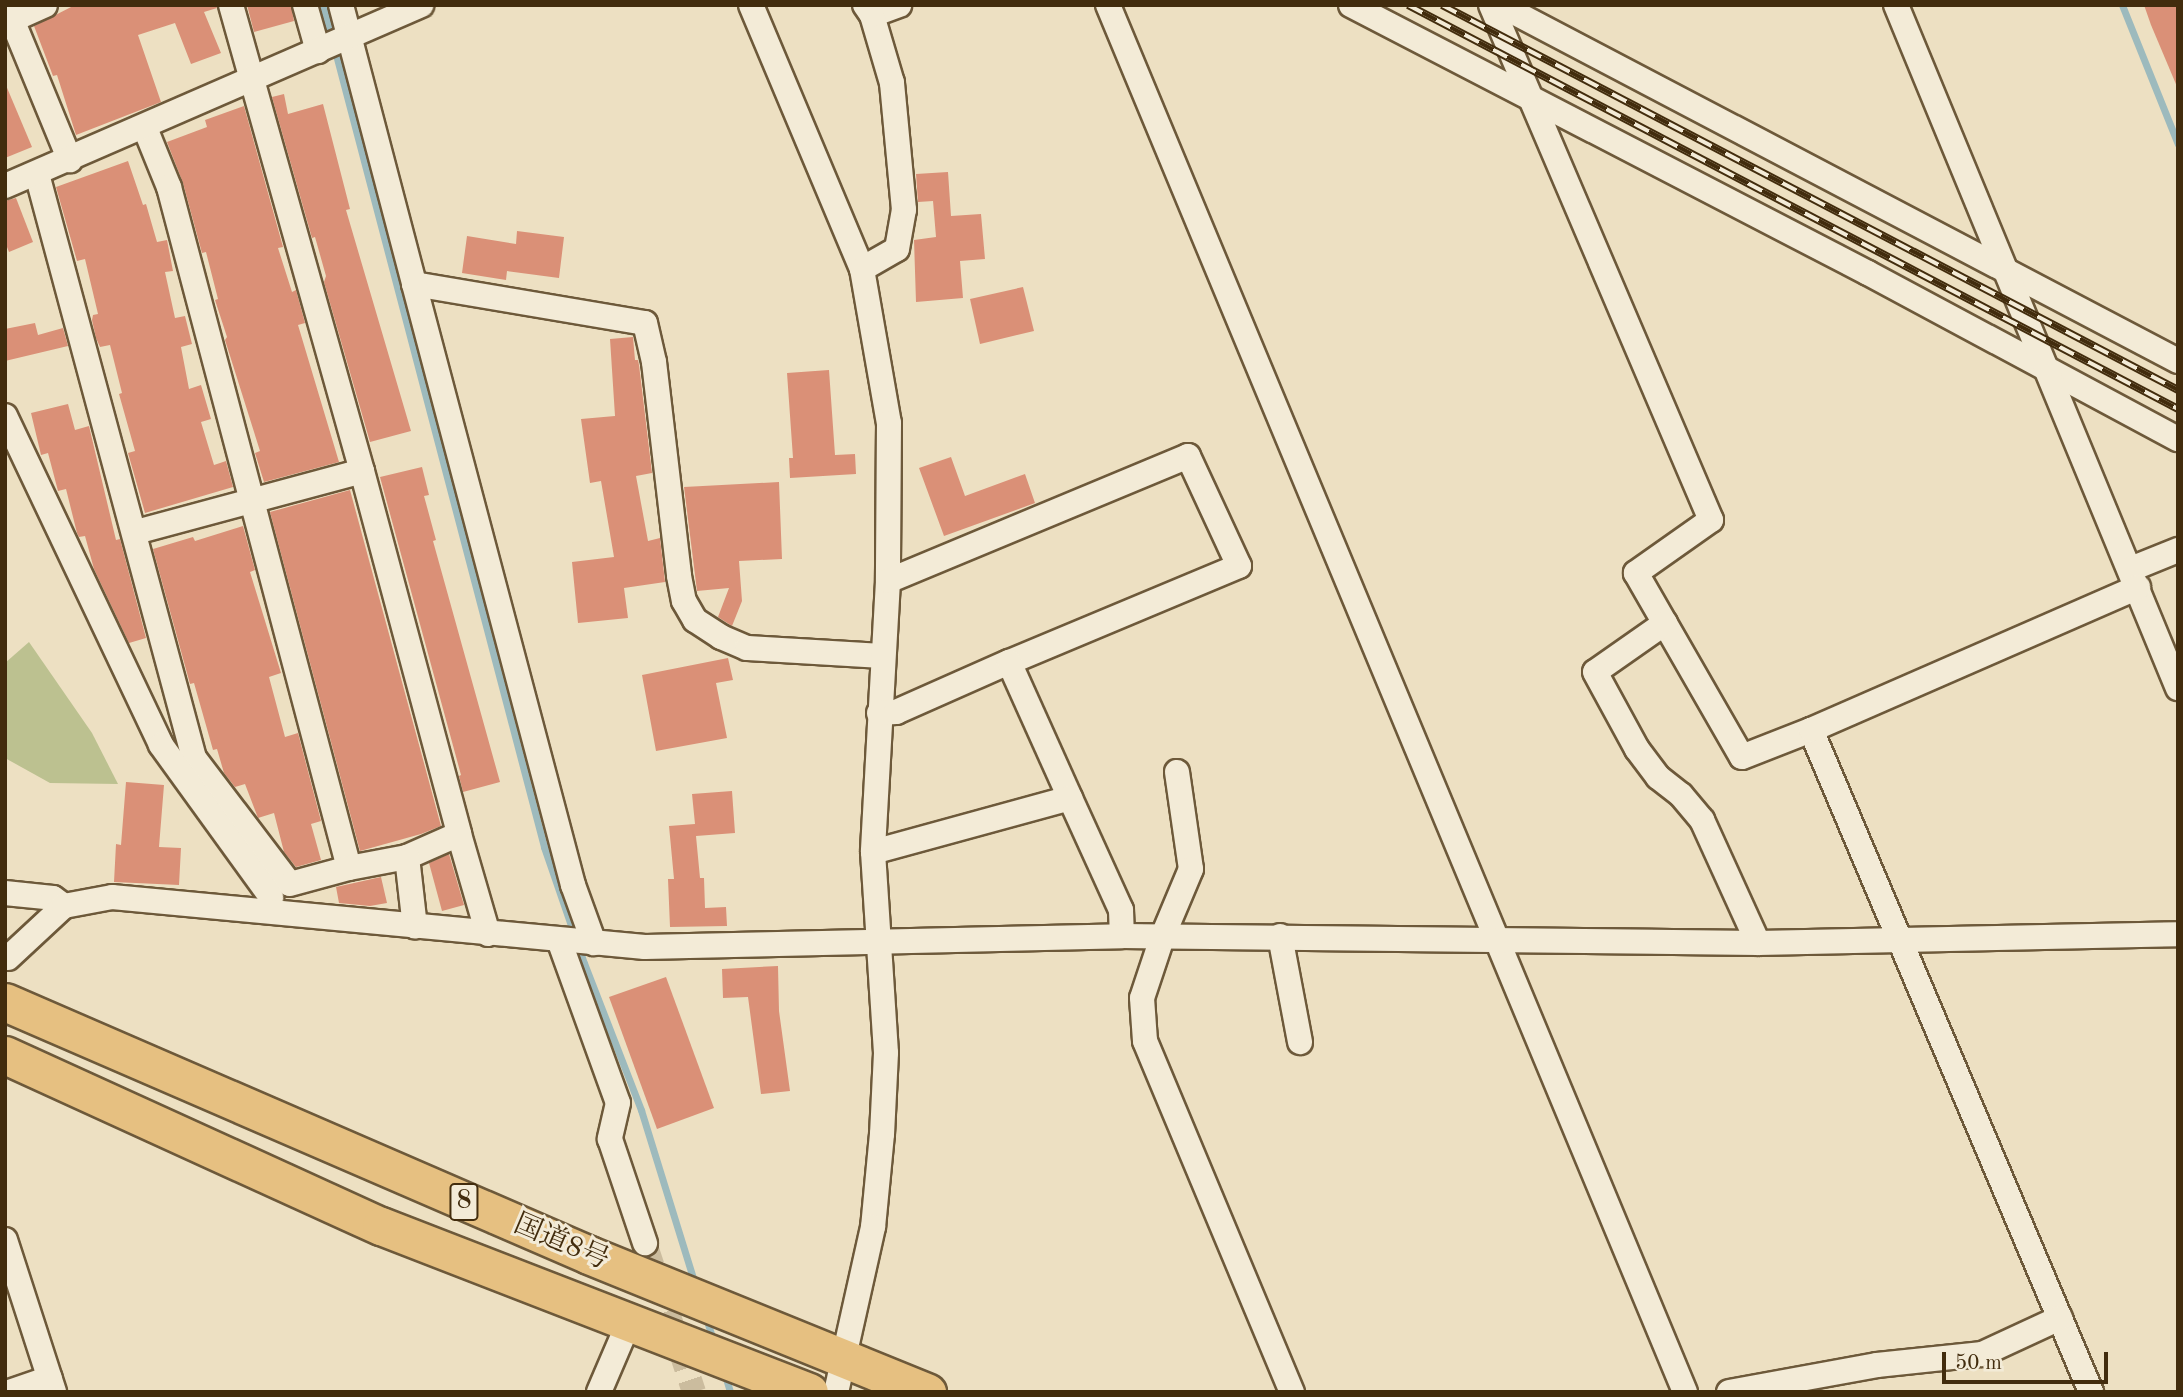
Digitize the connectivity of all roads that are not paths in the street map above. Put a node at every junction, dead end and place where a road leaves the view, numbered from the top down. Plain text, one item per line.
1 (45, 5) edge
2 (231, 5) edge
3 (305, 5) edge
4 (341, 5) edge
5 (421, 5) edge
6 (751, 5) edge
7 (899, 5) edge
8 (1108, 5) edge
9 (1351, 5) edge
10 (1491, 5) edge
11 (1500, 5) edge
12 (1896, 5) edge
13 (869, 10) edge
14 (9, 13) edge
15 (349, 36) junction
16 (318, 51) junction
17 (254, 80) junction
18 (1531, 100) junction
19 (145, 128) junction
20 (71, 160) junction
21 (37, 174) junction
22 (5, 186) edge
23 (863, 269) junction
24 (2008, 275) junction
25 (414, 284) junction
26 (2178, 361) edge
27 (2046, 367) junction
28 (5, 416) edge
29 (2178, 439) edge
30 (362, 471) junction
31 (251, 501) junction
32 (136, 532) junction
33 (2178, 550) edge
34 (2134, 578) junction
35 (888, 581) junction
36 (1665, 623) junction
37 (883, 656) junction
38 (1009, 662) junction
39 (2178, 688) edge
40 (879, 713) junction
41 (1811, 730) junction
42 (1177, 772) dead end
43 (1070, 797) junction
44 (459, 834) junction
45 (873, 852) junction
46 (407, 857) junction
47 (349, 868) junction
48 (5, 893) edge
49 (271, 897) dead end
50 (64, 906) junction
51 (415, 927) junction
52 (488, 934) junction
53 (2178, 934) edge
54 (1122, 936) junction
55 (1280, 936) junction
56 (1162, 938) junction
57 (1497, 939) junction
58 (1900, 939) junction
59 (559, 940) junction
60 (880, 942) junction
61 (594, 943) junction
62 (1758, 943) junction
63 (8, 958) dead end
64 (5, 1002) edge
65 (1300, 1042) dead end
66 (5, 1055) edge
67 (5, 1240) edge
68 (645, 1243) tunnel mouth
69 (2060, 1318) junction
70 (629, 1322) junction
71 (839, 1376) edge
72 (52, 1385) edge
73 (9, 1392) edge
74 (599, 1392) edge
75 (809, 1392) edge
76 (928, 1392) edge
77 (1292, 1392) edge
78 (1685, 1392) edge
79 (1729, 1392) edge
80 (2091, 1392) edge

1 - 14 street
2 - 17 street
3 - 16 street
4 - 15 street
5 - 15 street
6 - 23 street
7 - 13 street
8 - 57 street
9 - 18 street
10 - 18 street
11 - 24 street
12 - 24 street
13 - 23 street
14 - 20 street
15 - 16 street
15 - 25 street
16 - 17 street
17 - 19 street
17 - 30 street
18 - 27 street
18 - 36 street
19 - 20 street
19 - 31 street
20 - 21 street
21 - 22 street
21 - 32 street
23 - 35 street
24 - 26 street
24 - 27 street
25 - 37 street
25 - 61 street
27 - 29 street
27 - 34 street
28 - 49 street
30 - 31 street
30 - 44 street
31 - 32 street
31 - 47 street
32 - 47 street
33 - 34 street
34 - 39 street
34 - 41 street
35 - 37 street
35 - 38 street
36 - 41 street
36 - 62 street
37 - 40 street
38 - 40 street
38 - 43 street
40 - 45 street
41 - 58 street
42 - 56 street
43 - 45 street
43 - 54 street
44 - 46 street
44 - 52 street
45 - 60 street
46 - 47 street
46 - 51 street
48 - 50 street
50 - 51 street
50 - 63 street
51 - 52 street
52 - 59 street
53 - 58 street
54 - 56 street
54 - 60 street
55 - 56 street
55 - 57 street
55 - 65 street
56 - 77 street
57 - 62 street
57 - 78 street
58 - 62 street
58 - 69 street
59 - 61 street
59 - 68 street
60 - 61 street
60 - 71 street
64 - 71 highway, 国道8号 / 8
66 - 70 highway, 国道8号 / 8
67 - 72 street
69 - 79 street
69 - 80 street
70 - 74 street
70 - 75 highway, 国道8号 / 8
71 - 76 highway, 国道8号 / 8
72 - 73 street

